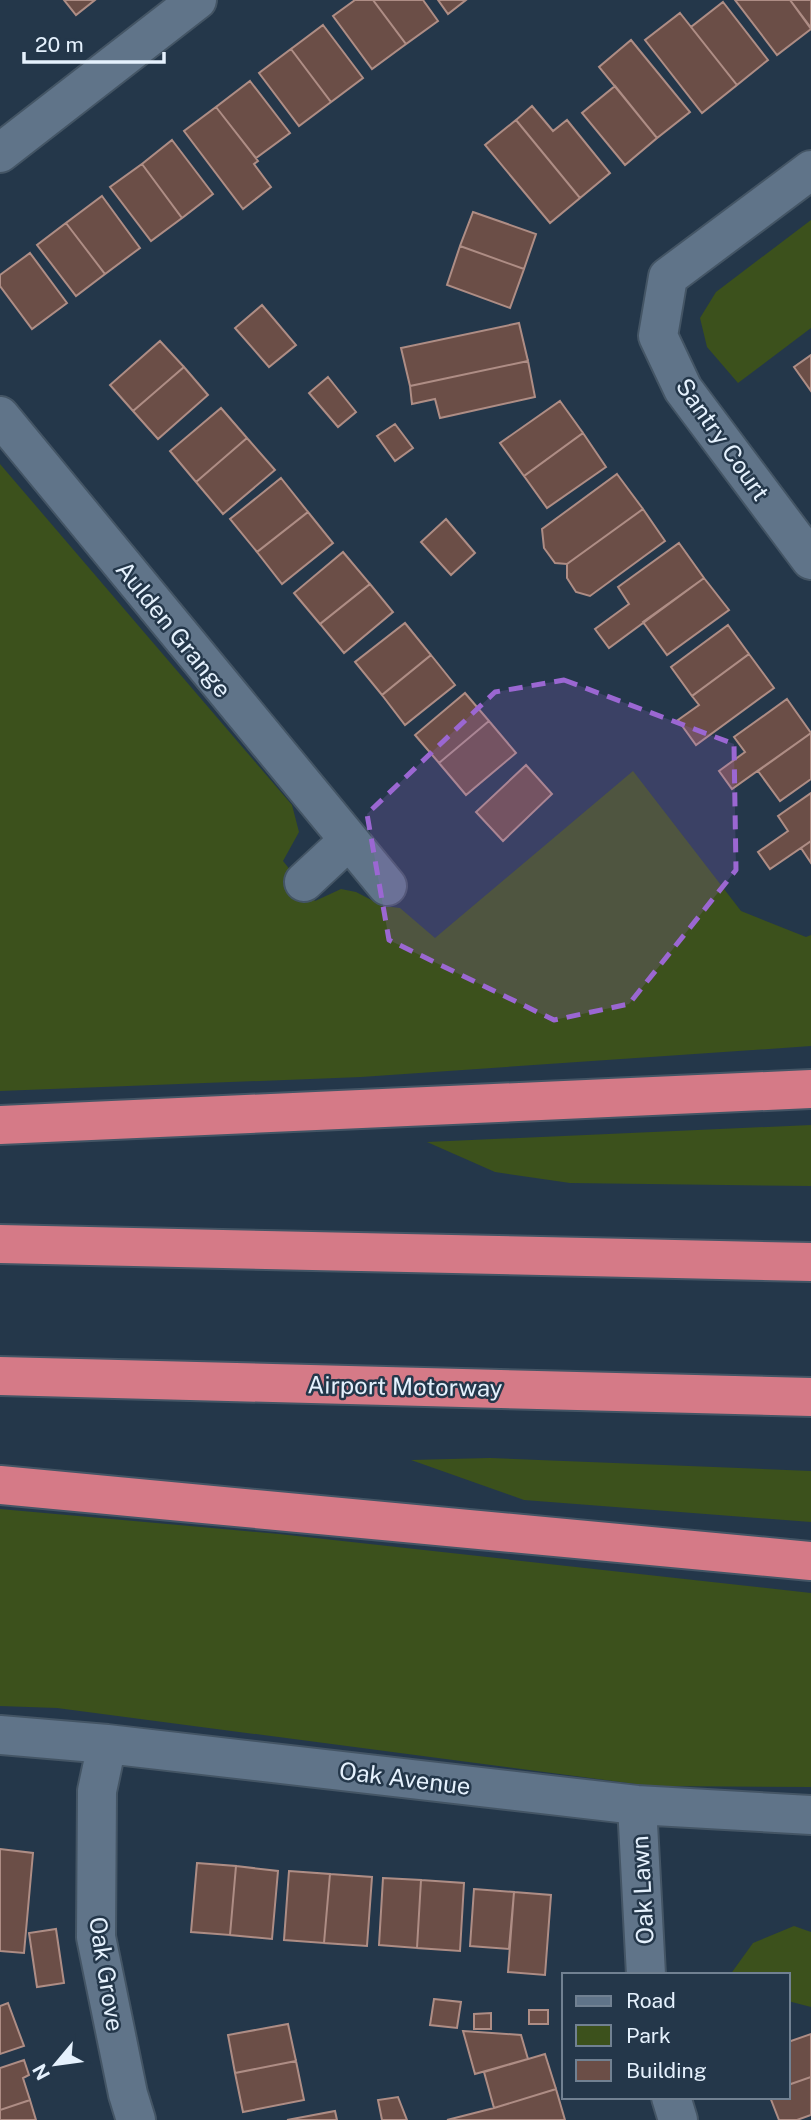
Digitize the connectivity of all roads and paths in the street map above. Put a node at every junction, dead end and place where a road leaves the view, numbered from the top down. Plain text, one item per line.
1 (197, 0) edge
2 (0, 153) edge
3 (811, 170) edge
4 (0, 416) edge
5 (811, 560) edge
6 (348, 841) junction
7 (304, 882) dead end
8 (387, 886) dead end
9 (811, 1089) edge
10 (0, 1125) edge
11 (0, 1244) edge
12 (811, 1262) edge
13 (0, 1376) edge
14 (811, 1397) edge
15 (0, 1485) edge
16 (811, 1561) edge
17 (0, 1735) edge
18 (107, 1744) junction
19 (637, 1805) junction
20 (811, 1815) edge
21 (646, 1973) edge
22 (672, 2099) edge
23 (136, 2120) edge
24 (678, 2120) edge

1 - 2 street
3 - 5 street, Santry Court
4 - 6 street, Aulden Grange
6 - 7 street
6 - 8 street, Aulden Grange
9 - 10 highway
11 - 12 highway
13 - 14 highway, Airport Motorway
15 - 16 highway
17 - 18 street, Oak Avenue
18 - 19 street, Oak Avenue
18 - 23 street, Oak Grove
19 - 20 street, Oak Avenue
19 - 21 street, Oak Lawn
22 - 24 street

